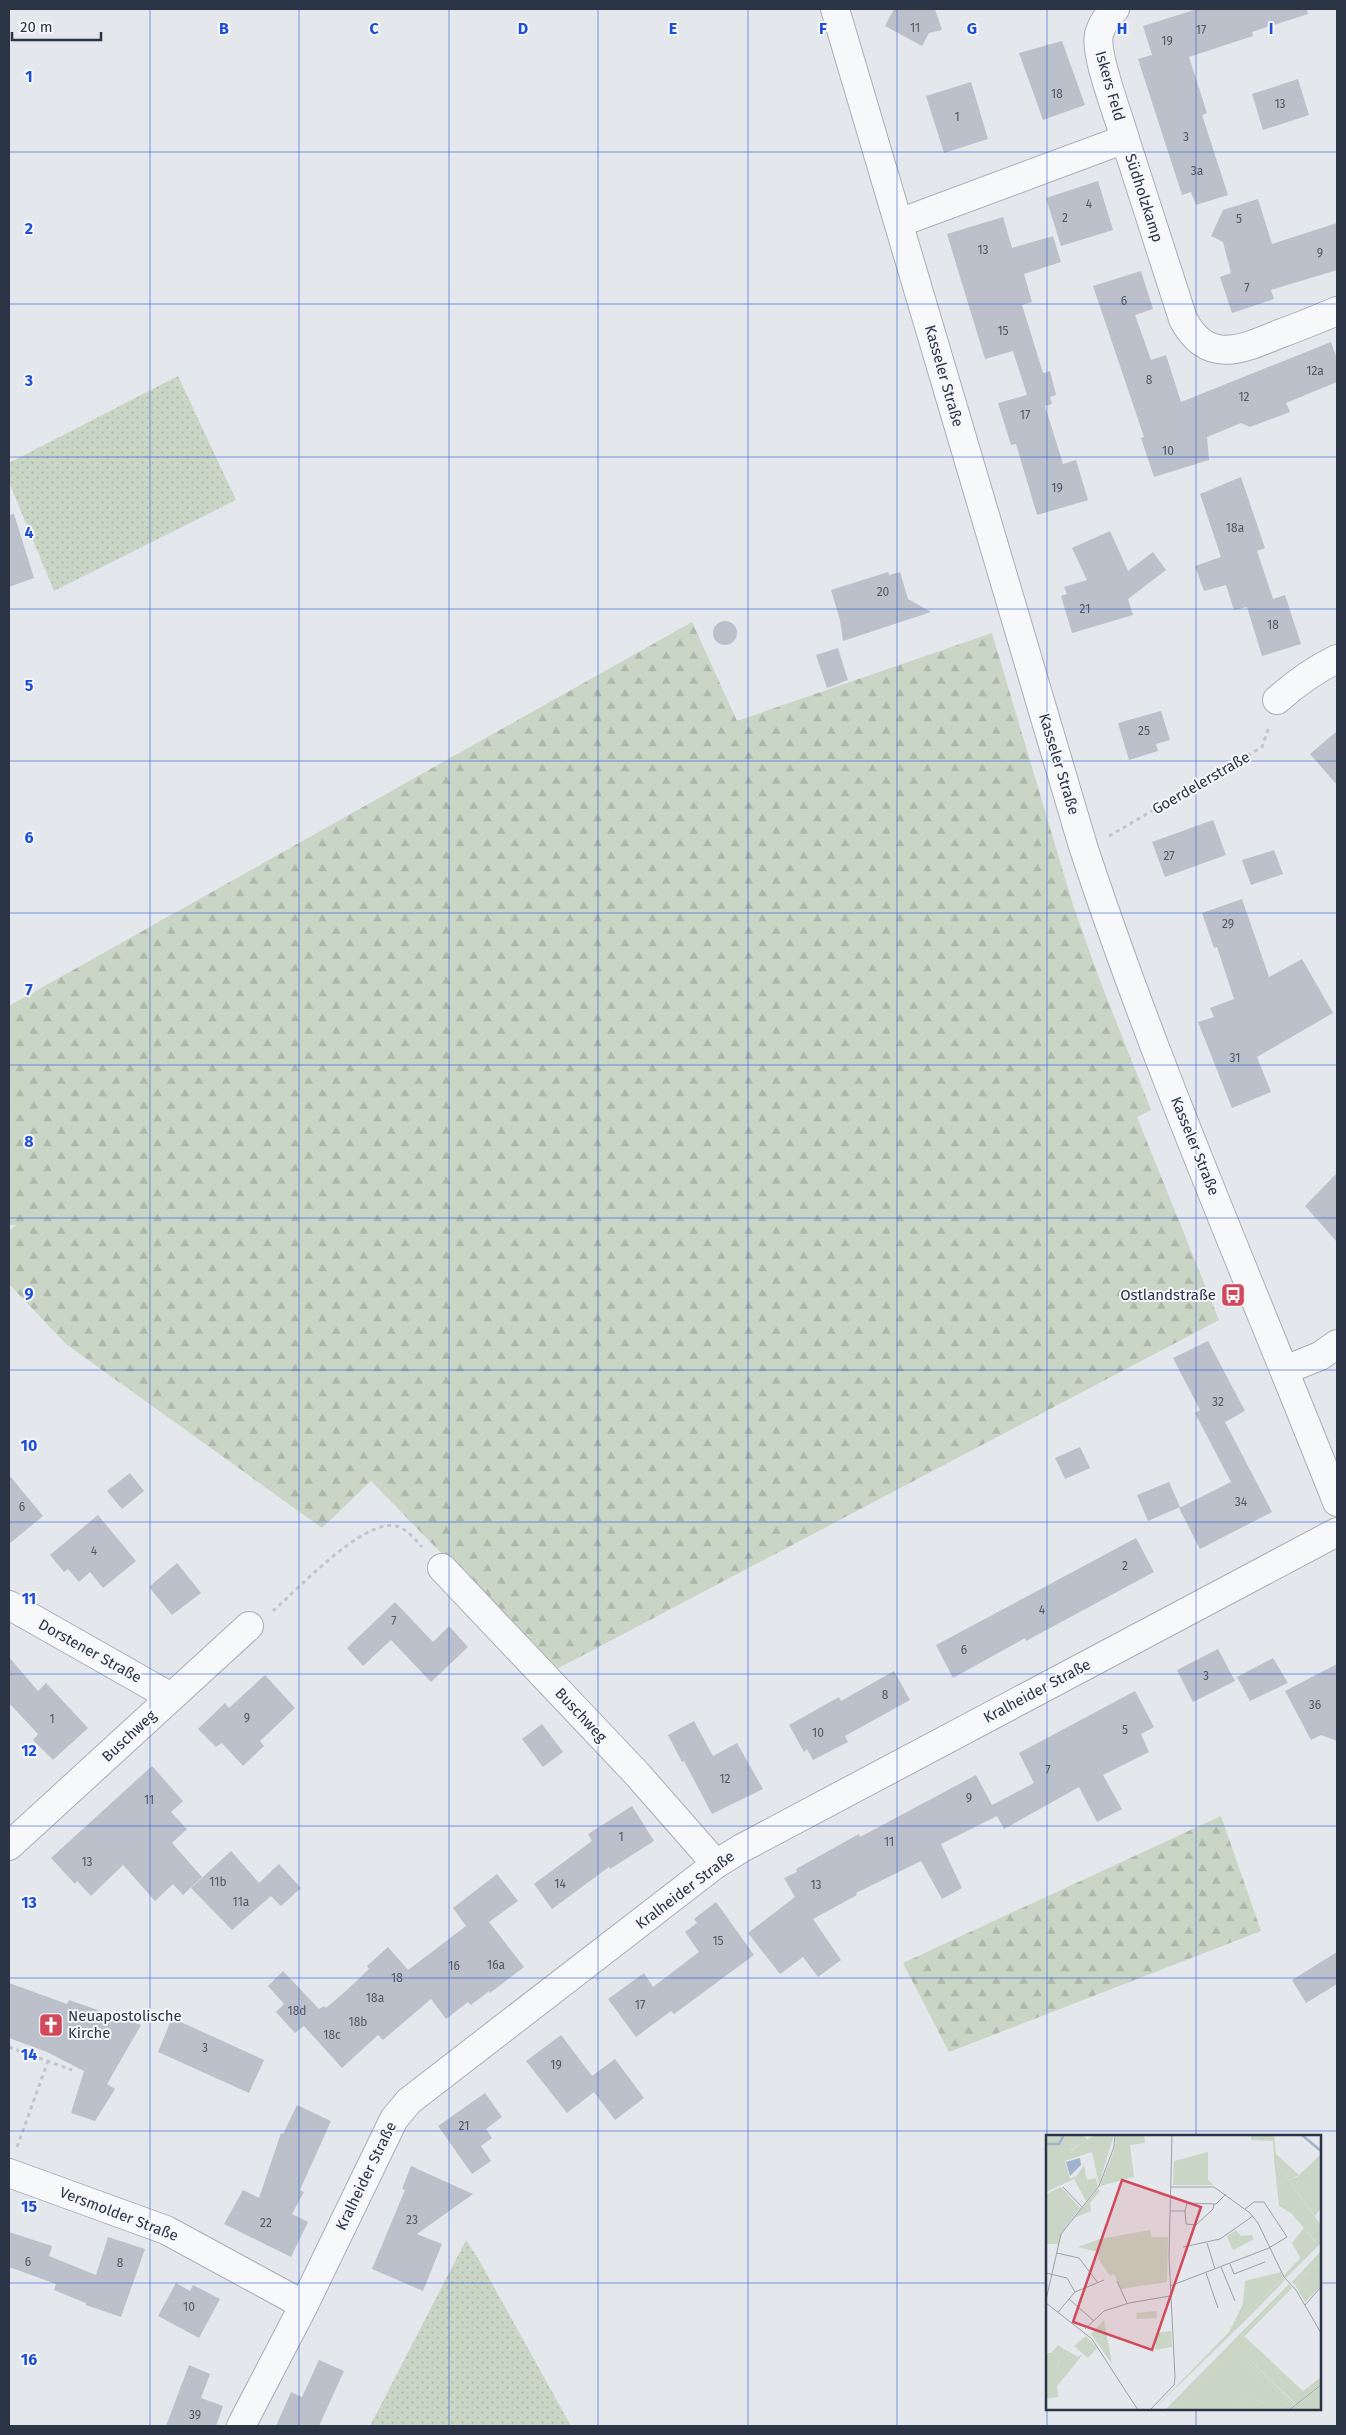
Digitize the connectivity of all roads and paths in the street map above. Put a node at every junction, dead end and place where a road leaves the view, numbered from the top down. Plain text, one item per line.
1 (835, 9) edge
2 (1115, 9) edge
3 (1126, 139) junction
4 (899, 223) junction
5 (1337, 311) edge
6 (1337, 659) edge
7 (1277, 700) joint
8 (1083, 846) junction
9 (1337, 1344) edge
10 (1285, 1370) junction
11 (1337, 1502) edge
12 (1337, 1532) edge
13 (442, 1568) joint
14 (9, 1606) edge
15 (249, 1626) joint
16 (171, 1697) junction
17 (9, 1846) edge
18 (716, 1864) junction
19 (9, 2047) edge
20 (48, 2061) junction
21 (72, 2070) dead end
22 (12, 2164) edge
23 (304, 2305) junction
24 (241, 2426) edge

1 - 4 street, Kasseler Straße
2 - 3 street, Iskers Feld
3 - 4 street, Südholzkamp
3 - 5 street, Südholzkamp
4 - 8 street, Kasseler Straße
6 - 7 street
7 - 8 path, Goerdelerstraße
8 - 10 street, Kasseler Straße
9 - 10 street
10 - 11 street, Kasseler Straße
12 - 18 street, Kralheider Straße
13 - 15 path
13 - 18 street, Buschweg
14 - 16 street, Dorstener Straße
15 - 16 street, Buschweg
16 - 17 street, Buschweg
18 - 23 street, Kralheider Straße
19 - 20 path
20 - 21 path
20 - 22 path
22 - 23 street, Versmolder Straße
23 - 24 street, Kralheider Straße

